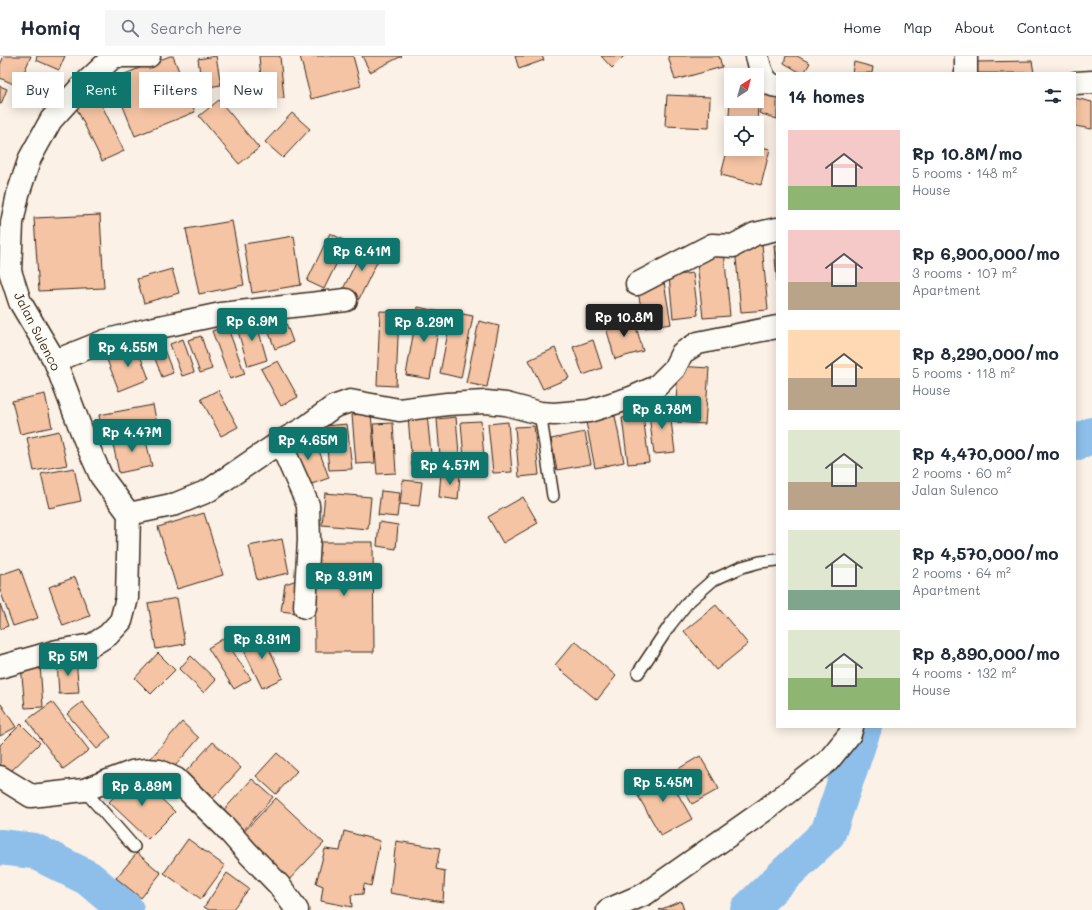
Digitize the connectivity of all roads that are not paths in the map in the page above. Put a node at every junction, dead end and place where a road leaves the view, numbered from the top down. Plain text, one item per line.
1 (114, 56) edge
2 (149, 56) edge
3 (757, 56) edge
4 (966, 56) edge
5 (966, 72) edge
6 (1092, 82) edge
7 (1076, 83) edge
8 (776, 86) edge
9 (6, 224) edge
10 (776, 229) edge
11 (637, 284) dead end
12 (346, 300) dead end
13 (776, 327) edge
14 (55, 361) junction
15 (540, 413) junction
16 (280, 442) junction
17 (554, 496) dead end
18 (129, 514) junction
19 (776, 560) edge
20 (305, 607) dead end
21 (0, 667) edge
22 (638, 673) dead end
23 (852, 728) edge
24 (0, 776) edge
25 (84, 790) junction
26 (134, 847) dead end
27 (297, 910) edge
28 (608, 910) edge

1 - 2 street, Jalan Sulenco
1 - 9 street, Jalan Sulenco
3 - 8 street
4 - 5 street
6 - 7 street
9 - 14 street, Jalan Sulenco
10 - 11 street
12 - 14 street
13 - 15 street
14 - 18 street, Jalan Sulenco
15 - 16 street
15 - 17 lane
16 - 18 street
16 - 20 street
18 - 21 street
19 - 22 lane
23 - 28 street
24 - 25 street
25 - 26 lane
25 - 27 street

